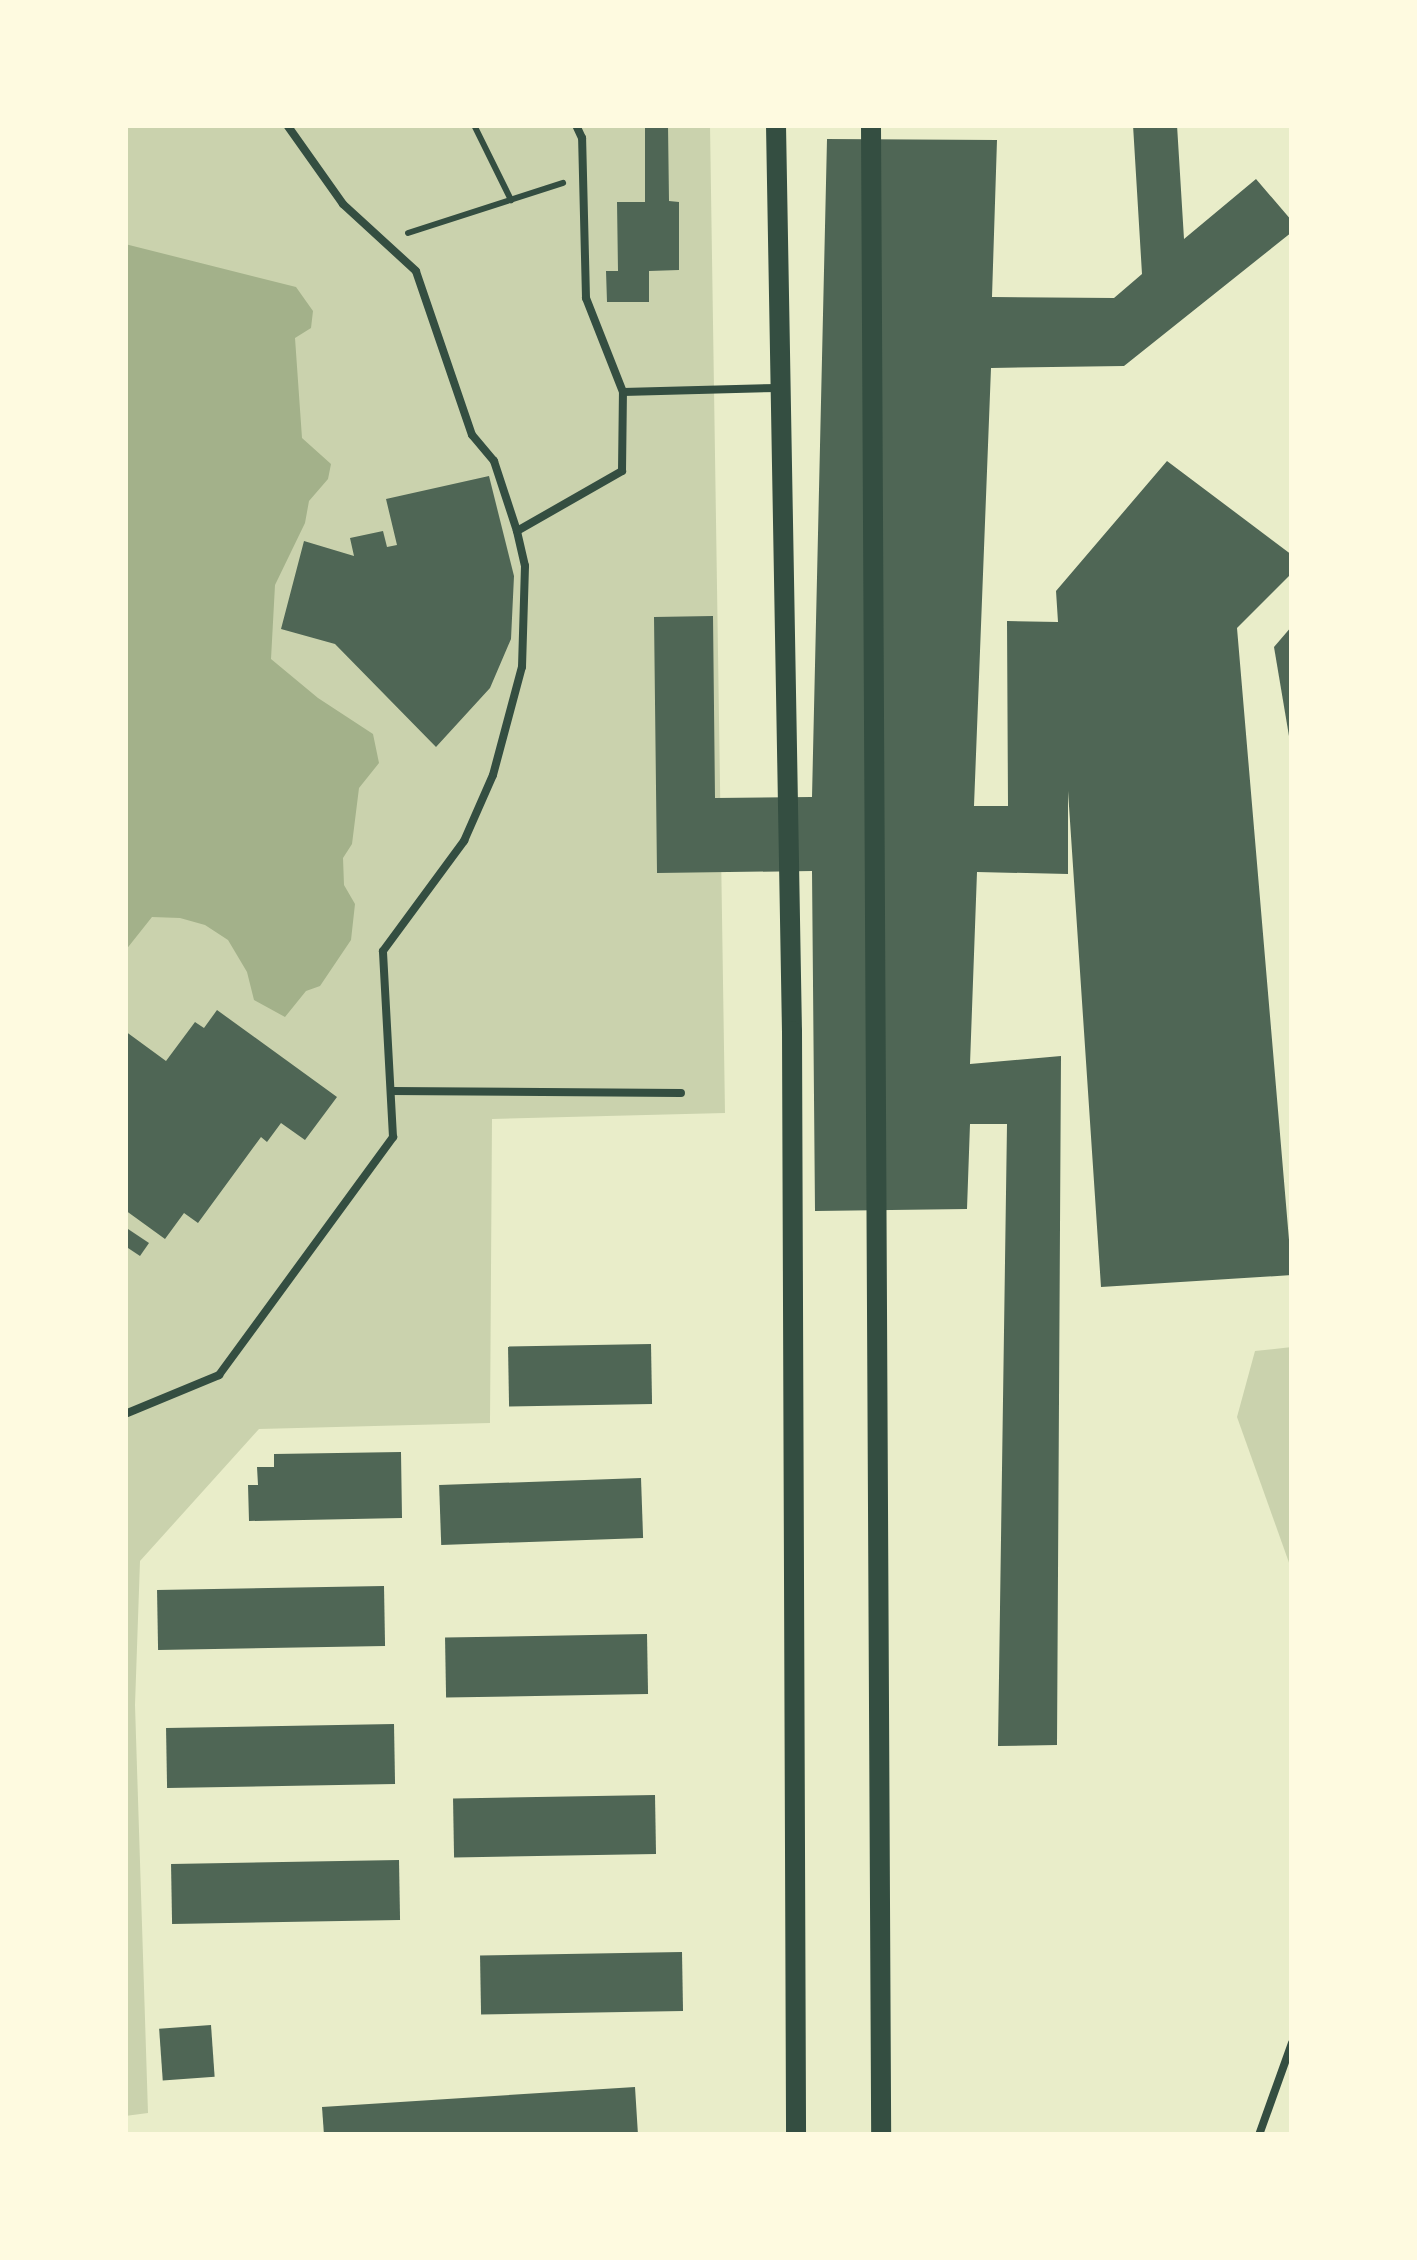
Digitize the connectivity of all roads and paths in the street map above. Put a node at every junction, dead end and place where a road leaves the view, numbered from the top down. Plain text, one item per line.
1 (287, 125) edge
2 (367, 125) edge
3 (397, 125) edge
4 (474, 125) edge
5 (576, 125) edge
6 (776, 125) edge
7 (871, 125) edge
8 (583, 177) junction
9 (512, 200) junction
10 (383, 241) junction
11 (781, 388) junction
12 (623, 392) junction
13 (517, 531) junction
14 (390, 1091) junction
15 (681, 1093) dead end
16 (125, 1414) edge
17 (1292, 2043) edge
18 (796, 2135) edge
19 (882, 2135) edge
20 (1259, 2135) edge

1 - 10 lane
2 - 3 path
4 - 9 path
5 - 8 lane
6 - 11 main road
7 - 19 main road
8 - 9 path
8 - 12 lane
9 - 10 path
10 - 13 lane
11 - 12 lane
11 - 18 main road
12 - 13 lane
13 - 14 lane
14 - 15 lane
14 - 16 lane
17 - 20 lane

